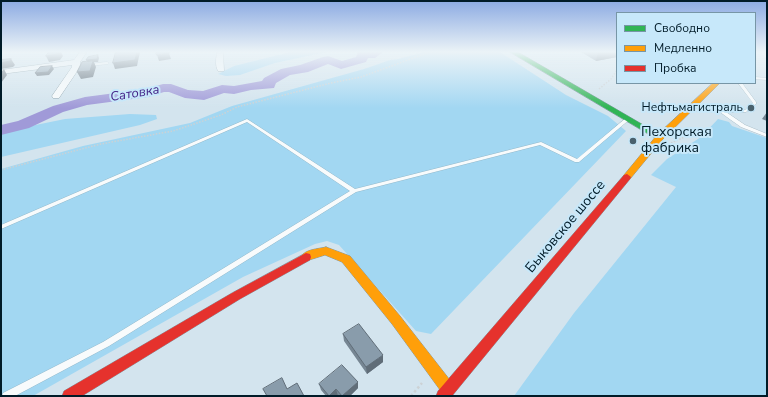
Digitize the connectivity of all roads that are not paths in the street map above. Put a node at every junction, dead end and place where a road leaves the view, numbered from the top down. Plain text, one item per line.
1 (15, 71) edge
2 (72, 71) edge
3 (545, 71) edge
4 (1, 72) edge
5 (756, 78) edge
6 (767, 79) edge
7 (716, 84) edge
8 (741, 84) edge
9 (56, 96) dead end
10 (688, 110) junction
11 (722, 110) junction
12 (628, 119) junction
13 (767, 136) edge
14 (660, 138) junction
15 (354, 191) junction
16 (1, 227) edge
17 (445, 393) edge
18 (6, 396) edge
19 (69, 396) edge

1 - 4 street
2 - 9 street
3 - 12 street
5 - 6 lane
7 - 10 street, Быковское шоссе
8 - 11 lane
10 - 11 lane
10 - 14 street, Быковское шоссе
11 - 13 lane
12 - 14 street
12 - 15 lane
14 - 17 street, Быковское шоссе
15 - 16 lane
15 - 18 lane
17 - 19 street

